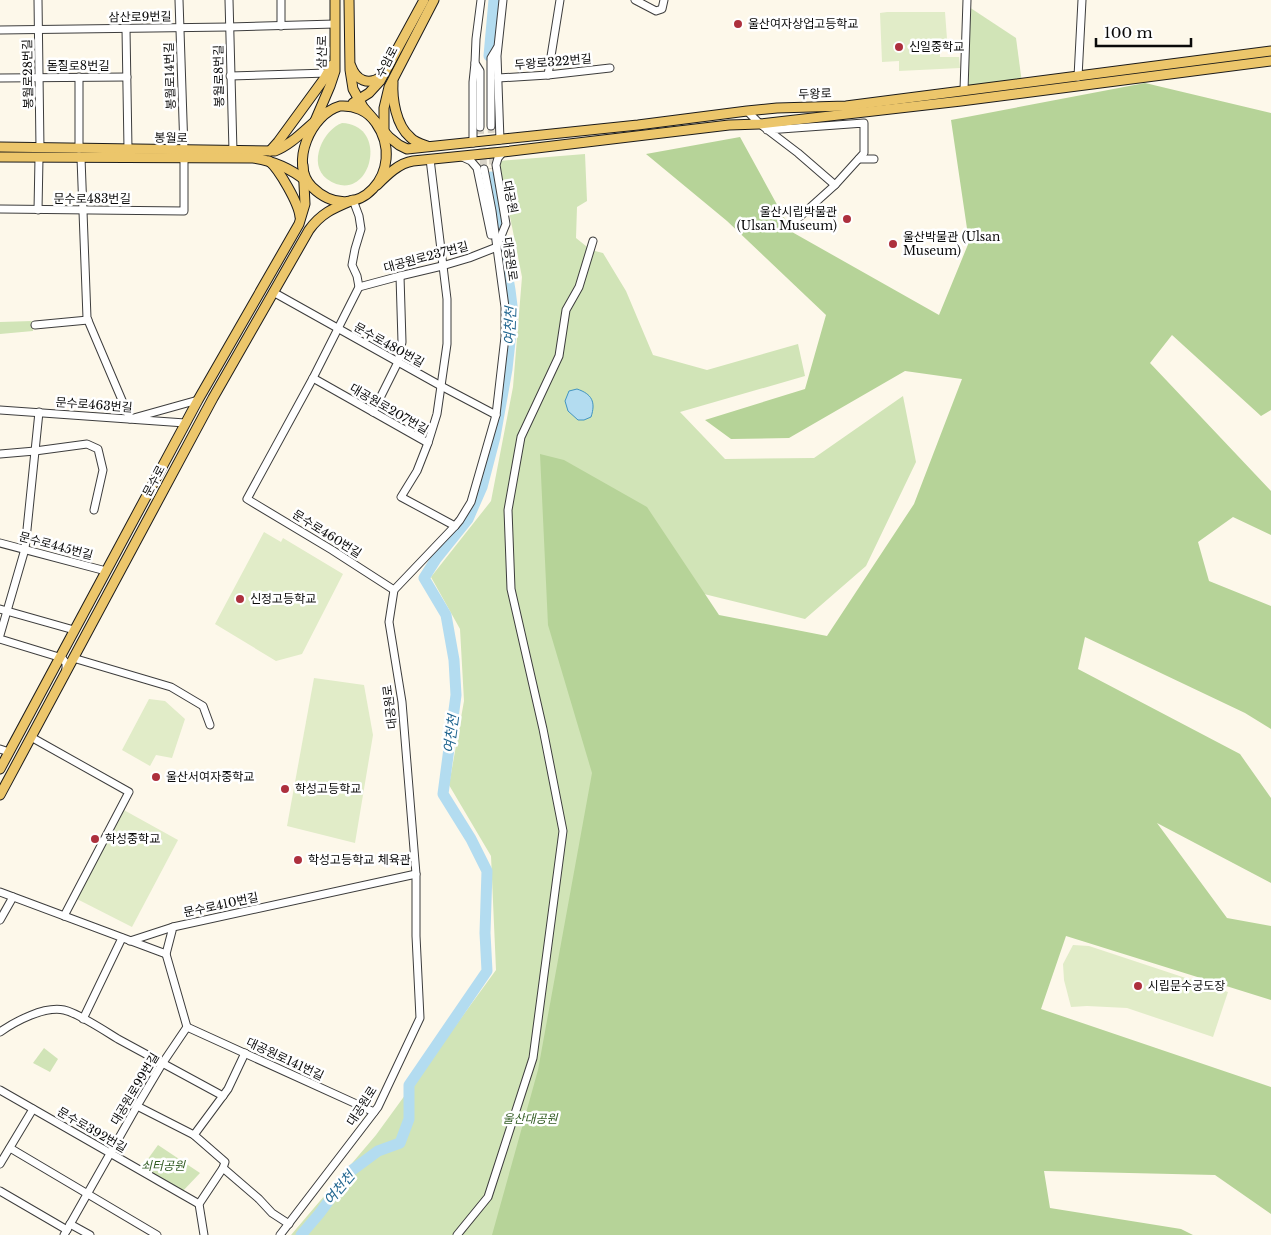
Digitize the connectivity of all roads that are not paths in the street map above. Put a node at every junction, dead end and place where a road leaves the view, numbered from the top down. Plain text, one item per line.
1 (38, 0) edge
2 (179, 0) edge
3 (229, 0) edge
4 (281, 0) edge
5 (335, 0) edge
6 (349, 0) edge
7 (424, 0) edge
8 (434, 0) edge
9 (482, 0) edge
10 (503, 0) edge
11 (560, 0) edge
12 (635, 0) edge
13 (664, 0) edge
14 (966, 0) edge
15 (1082, 0) edge
16 (335, 24) junction
17 (280, 26) junction
18 (229, 27) junction
19 (126, 28) junction
20 (180, 28) junction
21 (0, 30) edge
22 (38, 30) junction
23 (498, 47) junction
24 (1271, 51) edge
25 (335, 58) junction
26 (1271, 61) edge
27 (350, 63) junction
28 (475, 63) junction
29 (610, 68) dead end
30 (328, 74) junction
31 (395, 74) junction
32 (548, 75) junction
33 (230, 76) junction
34 (383, 76) junction
35 (1078, 76) junction
36 (79, 77) junction
37 (127, 77) junction
38 (0, 78) edge
39 (39, 78) junction
40 (498, 78) junction
41 (964, 90) junction
42 (358, 100) junction
43 (346, 106) junction
44 (748, 111) junction
45 (372, 118) junction
46 (313, 125) junction
47 (492, 126) tunnel mouth
48 (480, 127) tunnel mouth
49 (764, 127) junction
50 (384, 130) junction
51 (500, 140) junction
52 (385, 142) junction
53 (473, 143) junction
54 (0, 147) edge
55 (432, 147) junction
56 (40, 148) junction
57 (128, 149) junction
58 (232, 151) junction
59 (503, 152) junction
60 (80, 154) junction
61 (184, 154) junction
62 (244, 155) junction
63 (269, 156) junction
64 (460, 156) junction
65 (0, 158) edge
66 (39, 158) junction
67 (430, 159) junction
68 (859, 159) junction
69 (874, 159) dead end
70 (494, 167) junction
71 (480, 169) junction
72 (307, 182) junction
73 (377, 185) junction
74 (835, 186) junction
75 (353, 200) junction
76 (0, 209) edge
77 (38, 210) junction
78 (83, 210) junction
79 (184, 211) joint
80 (796, 221) dead end
81 (299, 224) junction
82 (593, 241) dead end
83 (497, 246) junction
84 (442, 266) junction
85 (400, 276) junction
86 (359, 287) junction
87 (273, 292) junction
88 (88, 320) junction
89 (35, 325) dead end
90 (338, 329) junction
91 (398, 362) junction
92 (313, 378) junction
93 (441, 386) junction
94 (198, 400) junction
95 (0, 410) edge
96 (39, 412) junction
97 (373, 412) junction
98 (204, 414) junction
99 (496, 415) junction
100 (130, 419) junction
101 (185, 423) junction
102 (428, 443) junction
103 (184, 450) junction
104 (35, 452) junction
105 (0, 454) edge
106 (160, 471) junction
107 (170, 476) junction
108 (94, 510) dead end
109 (454, 526) junction
110 (0, 543) edge
111 (25, 549) junction
112 (106, 571) junction
113 (394, 590) junction
114 (86, 608) junction
115 (3, 610) edge
116 (97, 614) junction
117 (74, 630) junction
118 (0, 635) edge
119 (0, 639) edge
120 (60, 657) junction
121 (73, 658) junction
122 (66, 672) junction
123 (210, 725) dead end
124 (31, 736) junction
125 (5, 750) edge
126 (0, 769) edge
127 (0, 795) edge
128 (416, 874) junction
129 (0, 892) edge
130 (13, 896) junction
131 (64, 916) junction
132 (0, 920) edge
133 (172, 928) junction
134 (122, 938) junction
135 (130, 941) junction
136 (166, 954) junction
137 (83, 1019) junction
138 (187, 1027) junction
139 (0, 1032) edge
140 (246, 1053) junction
141 (162, 1064) junction
142 (0, 1090) edge
143 (223, 1096) junction
144 (137, 1106) junction
145 (33, 1109) junction
146 (374, 1112) junction
147 (194, 1135) junction
148 (10, 1148) junction
149 (110, 1154) junction
150 (0, 1164) edge
151 (223, 1168) junction
152 (0, 1191) edge
153 (87, 1194) junction
154 (200, 1204) junction
155 (289, 1224) junction
156 (67, 1230) edge
157 (90, 1235) edge
158 (157, 1235) edge
159 (204, 1235) edge
160 (280, 1235) edge
161 (457, 1235) edge

1 - 22 street, 봉월로28번길
2 - 20 street, 봉월로14번길
3 - 18 street, 봉월로8번길
4 - 17 street
5 - 16 main road, 삼산로
6 - 27 main road
7 - 34 main road, 수암로
8 - 31 main road, 수암로
9 - 28 street
10 - 23 street, 두왕로322번길
11 - 32 street
12 - 13 street
14 - 41 street
15 - 35 street
16 - 17 street, 삼산로9번길
16 - 25 main road, 삼산로
17 - 18 street, 삼산로9번길
18 - 20 street, 삼산로9번길
18 - 33 street, 봉월로8번길
19 - 20 street, 삼산로9번길
19 - 22 street, 삼산로9번길
19 - 37 street
20 - 61 street, 봉월로14번길
21 - 22 street, 삼산로9번길
22 - 39 street, 봉월로28번길
23 - 40 street, 두왕로322번길
23 - 47 street
24 - 35 main road, 두왕로
25 - 30 main road
25 - 46 main road, 삼산로
26 - 49 main road
27 - 34 main road
27 - 42 main road
28 - 48 street
28 - 53 street
29 - 32 street, 두왕로322번길
30 - 33 street
30 - 63 main road
31 - 50 main road, 수암로
31 - 55 main road
32 - 40 street, 두왕로322번길
33 - 58 street, 봉월로8번길
34 - 42 main road, 수암로
35 - 41 main road, 두왕로
36 - 37 street, 돋질로8번길
36 - 39 street, 돋질로8번길
36 - 60 street
37 - 57 street
38 - 39 street, 돋질로8번길
39 - 56 street, 봉월로28번길
40 - 51 street, 두왕로322번길
41 - 44 main road, 두왕로
42 - 43 main road, 수암로
42 - 45 main road
43 - 45 main road
43 - 46 main road, 봉월로
44 - 49 street
44 - 51 main road, 두왕로
45 - 50 main road, 두왕로
45 - 52 main road
46 - 63 main road, 봉월로
46 - 72 main road
49 - 59 main road
49 - 68 street
49 - 74 street
50 - 52 main road, 수암로
50 - 55 main road, 두왕로
51 - 53 main road, 두왕로
52 - 73 main road
53 - 55 main road, 두왕로
54 - 56 main road, 봉월로
56 - 60 main road, 봉월로
57 - 60 main road, 봉월로
57 - 61 main road, 봉월로
58 - 61 main road, 봉월로
58 - 62 main road, 봉월로
59 - 64 main road
59 - 70 street
60 - 61 main road
60 - 66 main road
60 - 78 street
61 - 62 main road
61 - 79 street, 봉월로14번길
62 - 63 main road, 봉월로
63 - 72 main road, 봉월로
63 - 81 main road
64 - 67 main road
64 - 71 street
65 - 66 main road
66 - 77 street
67 - 73 main road
67 - 84 street
68 - 69 street
68 - 74 street
70 - 71 street
70 - 83 street
71 - 83 street, 대공원로
72 - 75 main road
72 - 81 main road, 문수로
73 - 75 main road
74 - 80 street
75 - 86 street
75 - 87 main road, 문수로
76 - 77 street, 문수로483번길
77 - 78 street, 문수로483번길
78 - 79 street, 문수로483번길
78 - 88 street
81 - 94 main road, 문수로
82 - 161 street
83 - 84 street, 대공원로237번길
83 - 99 street, 대공원로
84 - 85 street, 대공원로237번길
84 - 93 street
85 - 86 street, 대공원로237번길
85 - 91 street
86 - 90 street
87 - 90 street, 문수로480번길
87 - 98 main road, 문수로
88 - 89 street
88 - 100 street
90 - 91 street, 문수로480번길
90 - 92 street
91 - 93 street, 문수로480번길
91 - 97 street
92 - 97 street, 대공원로207번길
92 - 113 street, 문수로460번길
93 - 99 street, 문수로480번길
93 - 102 street
94 - 100 street
94 - 101 main road, 문수로
95 - 96 street, 문수로463번길
96 - 100 street, 문수로463번길
96 - 104 street
97 - 102 street, 대공원로207번길
98 - 101 main road
98 - 103 main road, 문수로
99 - 109 street, 대공원로
100 - 101 street, 문수로463번길
101 - 103 main road
101 - 106 main road, 문수로
102 - 109 street, 대공원로207번길
103 - 107 main road, 문수로
104 - 105 street
104 - 108 street
104 - 111 street
106 - 107 main road
106 - 112 main road, 문수로
107 - 116 main road, 문수로
109 - 113 street, 대공원로
110 - 111 street, 문수로445번길
111 - 112 street, 문수로445번길
111 - 115 street
112 - 114 main road, 문수로
113 - 128 street, 대공원로
114 - 116 main road
114 - 117 main road, 문수로
115 - 117 street
115 - 118 street
116 - 121 main road, 문수로
117 - 120 main road, 문수로
119 - 120 street
120 - 122 street
120 - 125 main road, 문수로
121 - 122 main road, 문수로
121 - 123 street
122 - 124 main road, 문수로
124 - 127 main road, 문수로
124 - 131 street
125 - 126 main road, 문수로
128 - 133 street, 문수로410번길
128 - 146 street, 대공원로
129 - 130 street
130 - 131 street
130 - 132 street
131 - 134 street
133 - 135 street
133 - 136 street, 문수로410번길
134 - 135 street
134 - 137 street
135 - 136 street
136 - 138 street
137 - 139 street
137 - 141 street
138 - 140 street, 대공원로141번길
138 - 141 street, 대공원로99번길
140 - 143 street
140 - 146 street, 대공원로141번길
141 - 143 street
141 - 144 street, 대공원로99번길
142 - 145 street, 문수로392번길
143 - 147 street
144 - 147 street
144 - 149 street, 대공원로99번길
145 - 148 street
145 - 149 street, 문수로392번길
146 - 155 street, 대공원로
147 - 151 street
148 - 150 street
148 - 153 street
149 - 153 street, 대공원로99번길
149 - 154 street, 문수로392번길
151 - 154 street
151 - 155 street
152 - 156 street
153 - 156 street, 대공원로99번길
153 - 158 street
154 - 159 street
155 - 160 street, 대공원로
156 - 157 street

